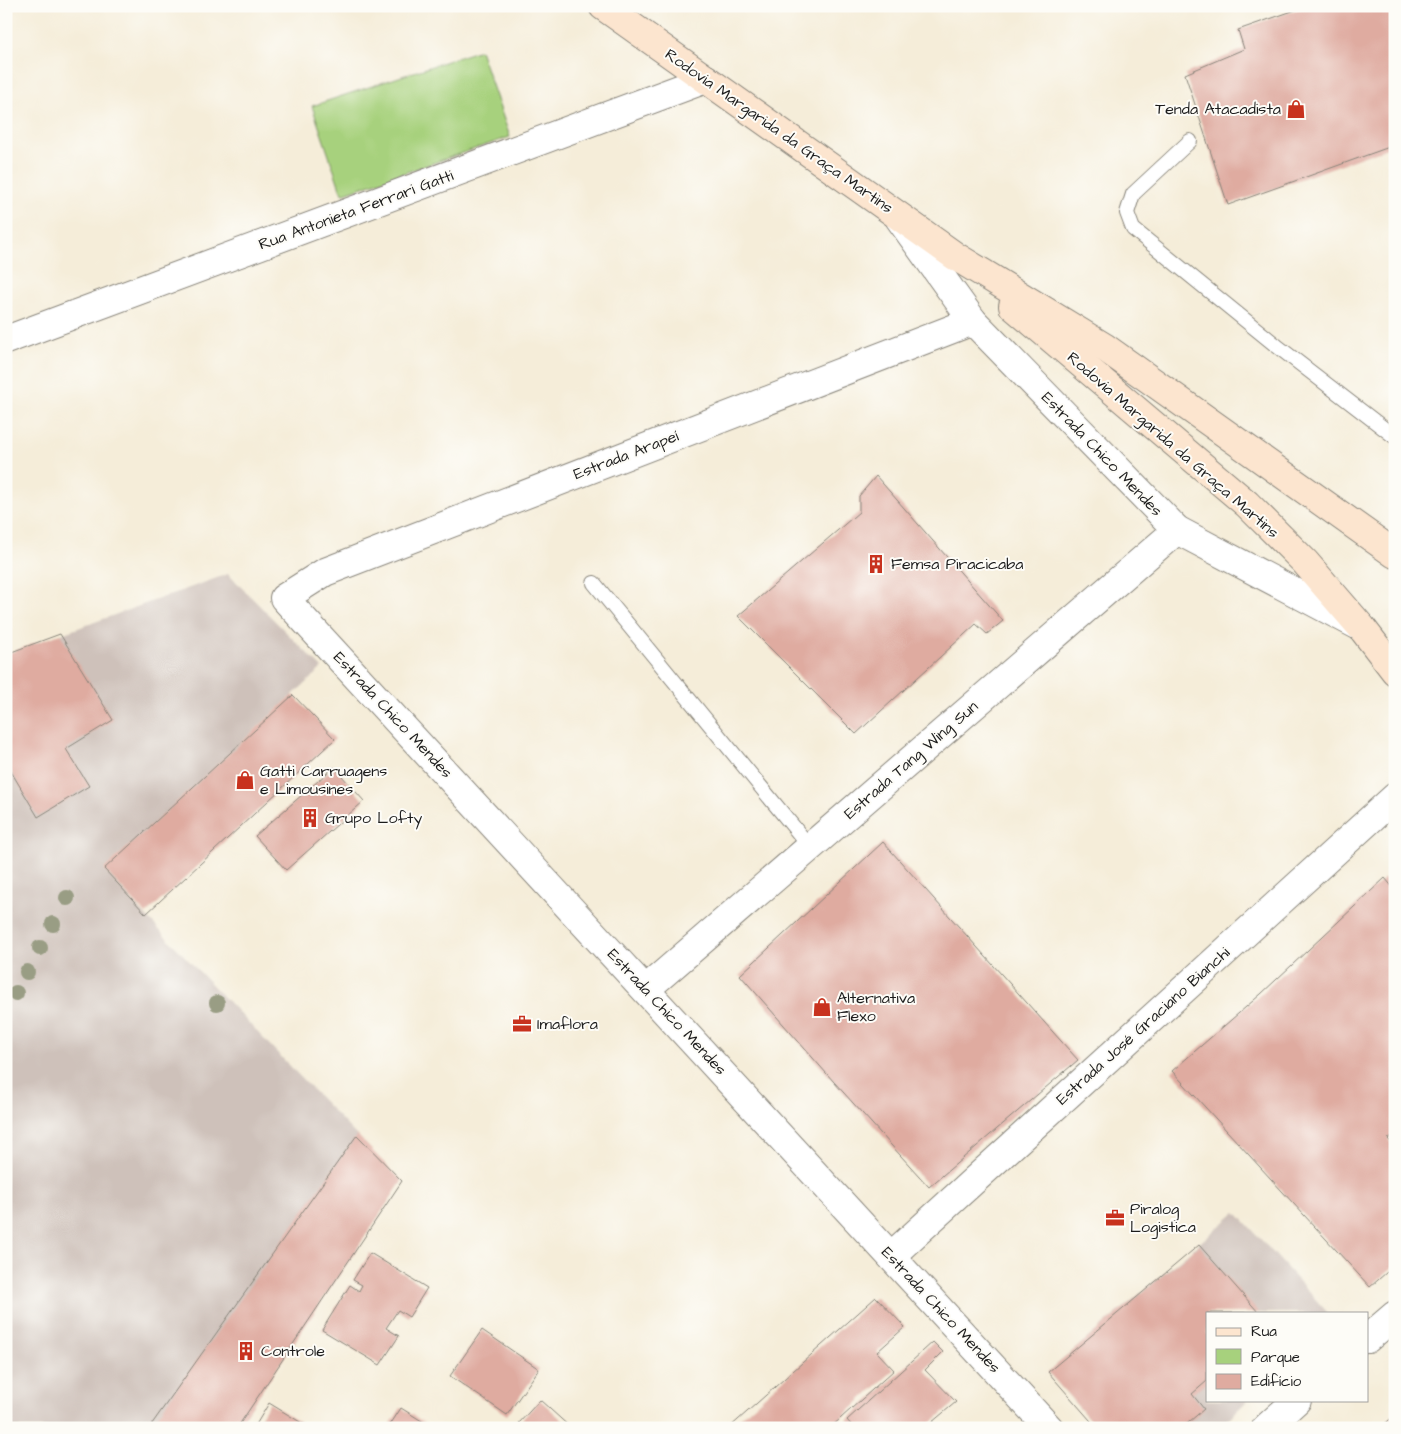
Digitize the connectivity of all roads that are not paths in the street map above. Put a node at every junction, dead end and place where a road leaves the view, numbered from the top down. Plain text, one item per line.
1 (603, 6) edge
2 (706, 79) junction
3 (1190, 141) dead end
4 (896, 215) junction
5 (955, 256) junction
6 (973, 320) junction
7 (6, 340) edge
8 (1395, 437) edge
9 (1177, 530) junction
10 (1395, 554) edge
11 (594, 584) dead end
12 (284, 598) joint
13 (1362, 628) junction
14 (1395, 671) edge
15 (1394, 799) edge
16 (810, 847) junction
17 (646, 989) junction
18 (892, 1256) junction
19 (1395, 1315) edge
20 (1368, 1338) edge
21 (1295, 1402) edge
22 (1049, 1428) edge
23 (1266, 1428) edge

1 - 2 main road, Rodovia Margarida da Graça Martins
2 - 4 main road, Rodovia Margarida da Graça Martins
2 - 7 street, Rua Antonieta Ferrari Gatti
3 - 8 lane
4 - 5 main road, Rodovia Margarida da Graça Martins
4 - 6 street, Estrada Chico Mendes
5 - 10 main road, Rodovia Margarida da Graça Martins
5 - 13 main road, Rodovia Margarida da Graça Martins
6 - 9 street, Estrada Chico Mendes
6 - 12 street, Estrada Arapeí
9 - 13 street, Estrada Chico Mendes
9 - 16 street, Estrada Tang Wing Sun
11 - 16 lane
12 - 17 street, Estrada Chico Mendes
13 - 14 main road, Rodovia Margarida da Graça Martins
15 - 18 street, Estrada José Graciano Bianchi
16 - 17 street, Estrada Tang Wing Sun
17 - 18 street, Estrada Chico Mendes
18 - 22 street, Estrada Chico Mendes
19 - 20 street
21 - 23 street

